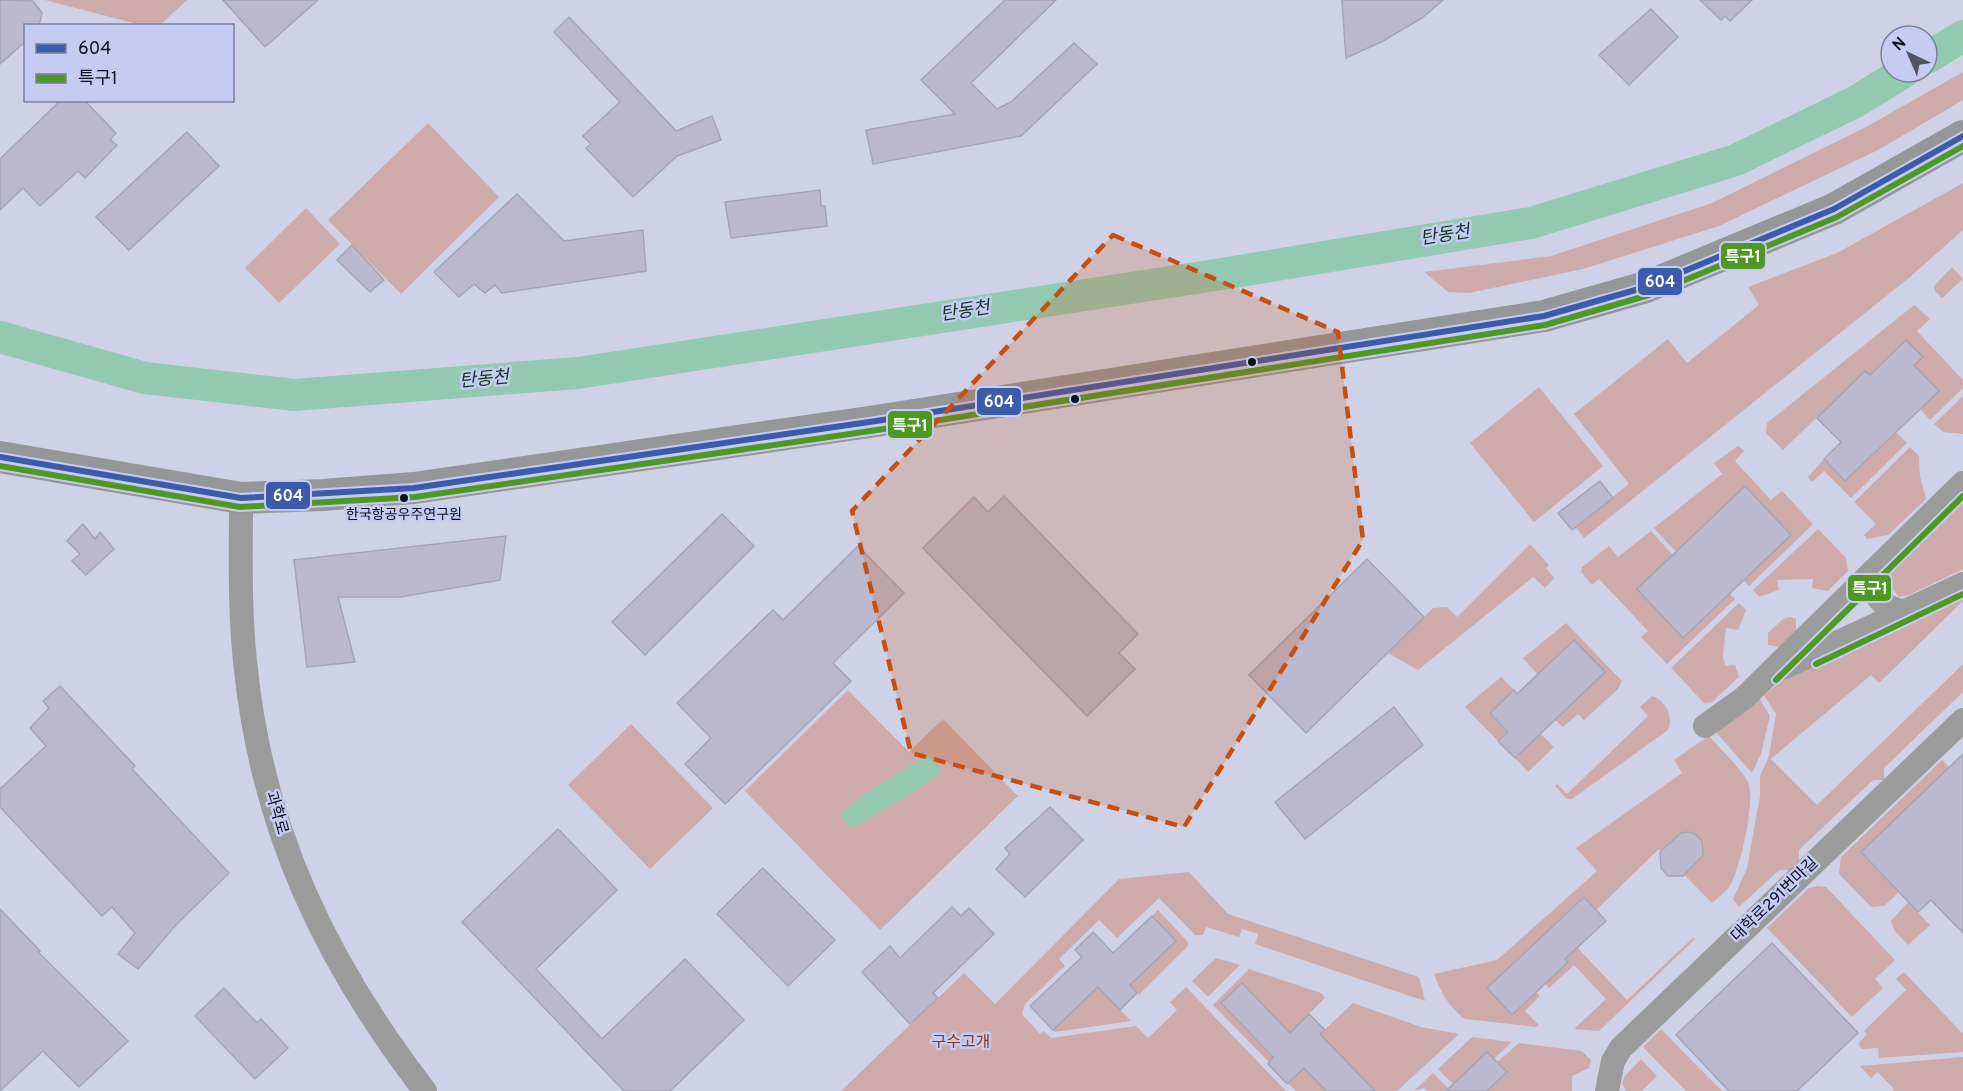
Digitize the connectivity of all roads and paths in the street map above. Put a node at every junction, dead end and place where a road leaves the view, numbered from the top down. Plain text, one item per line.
1 (1963, 136) edge
2 (0, 457) edge
3 (1963, 483) edge
4 (241, 498) junction
5 (1872, 572) junction
6 (1963, 584) edge
7 (1907, 612) junction
8 (1770, 674) junction
9 (1963, 720) edge
10 (1705, 726) dead end
11 (425, 1091) edge
12 (1607, 1091) edge

1 - 4 main road
2 - 4 main road
3 - 5 street
4 - 11 street, 과학로
5 - 7 street
5 - 8 street
6 - 7 street
7 - 8 street
8 - 10 street
9 - 12 street, 대학로291번마길

